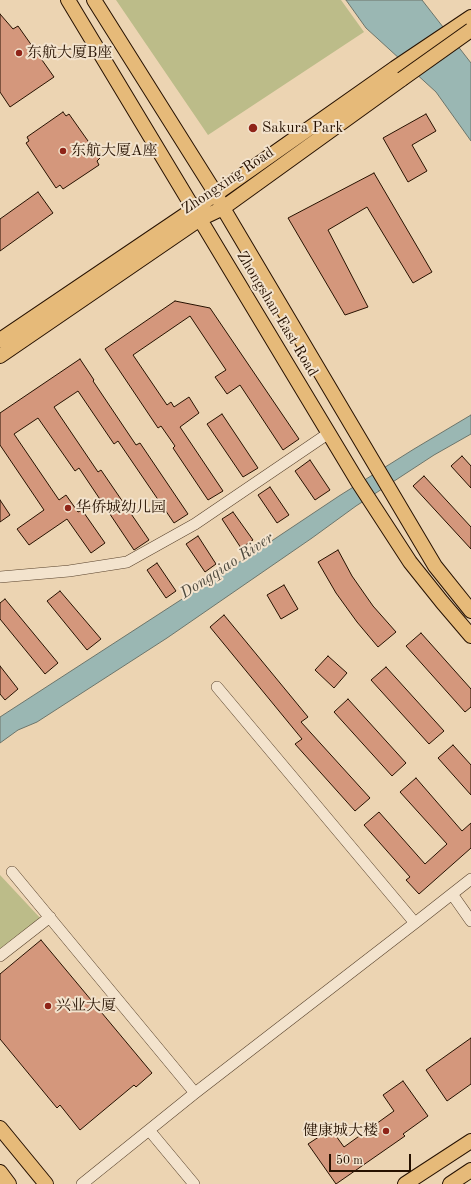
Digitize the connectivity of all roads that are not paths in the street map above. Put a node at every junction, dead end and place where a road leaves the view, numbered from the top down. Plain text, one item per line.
1 (68, 0) edge
2 (94, 0) edge
3 (471, 22) edge
4 (398, 74) junction
5 (216, 194) junction
6 (223, 208) junction
7 (197, 214) junction
8 (0, 340) edge
9 (0, 356) edge
10 (329, 433) junction
11 (0, 577) edge
12 (471, 611) edge
13 (471, 636) edge
14 (217, 687) dead end
15 (12, 872) dead end
16 (471, 879) edge
17 (452, 894) junction
18 (50, 917) junction
19 (471, 921) edge
20 (415, 923) junction
21 (0, 956) edge
22 (195, 1094) junction
23 (0, 1128) edge
24 (149, 1130) junction
25 (471, 1141) edge
26 (471, 1170) edge
27 (0, 1172) edge
28 (9, 1184) edge
29 (46, 1184) edge
30 (82, 1184) edge
31 (194, 1184) edge
32 (405, 1184) edge
33 (450, 1184) edge

1 - 7 main road, Zhongshan East Road
2 - 5 main road, Zhongshan East Road
3 - 4 main road, Zhongxing Road, bridge
4 - 5 main road, Zhongxing Road
4 - 6 main road, Zhongxing Road
5 - 6 main road, Zhongshan East Road
5 - 7 main road, Zhongxing Road
6 - 7 main road, Zhongxing Road
6 - 12 main road, Zhongshan East Road
7 - 8 main road, Zhongxing Road
7 - 9 main road, Zhongxing Road
7 - 10 main road, Zhongshan East Road
10 - 11 street
10 - 13 main road, Zhongshan East Road
14 - 20 street
15 - 18 street
16 - 17 street
17 - 19 street
17 - 20 street
18 - 21 street
18 - 22 street
20 - 22 street
22 - 24 street
23 - 29 main road
24 - 30 street
24 - 31 street
25 - 32 main road
26 - 33 main road
27 - 28 main road

